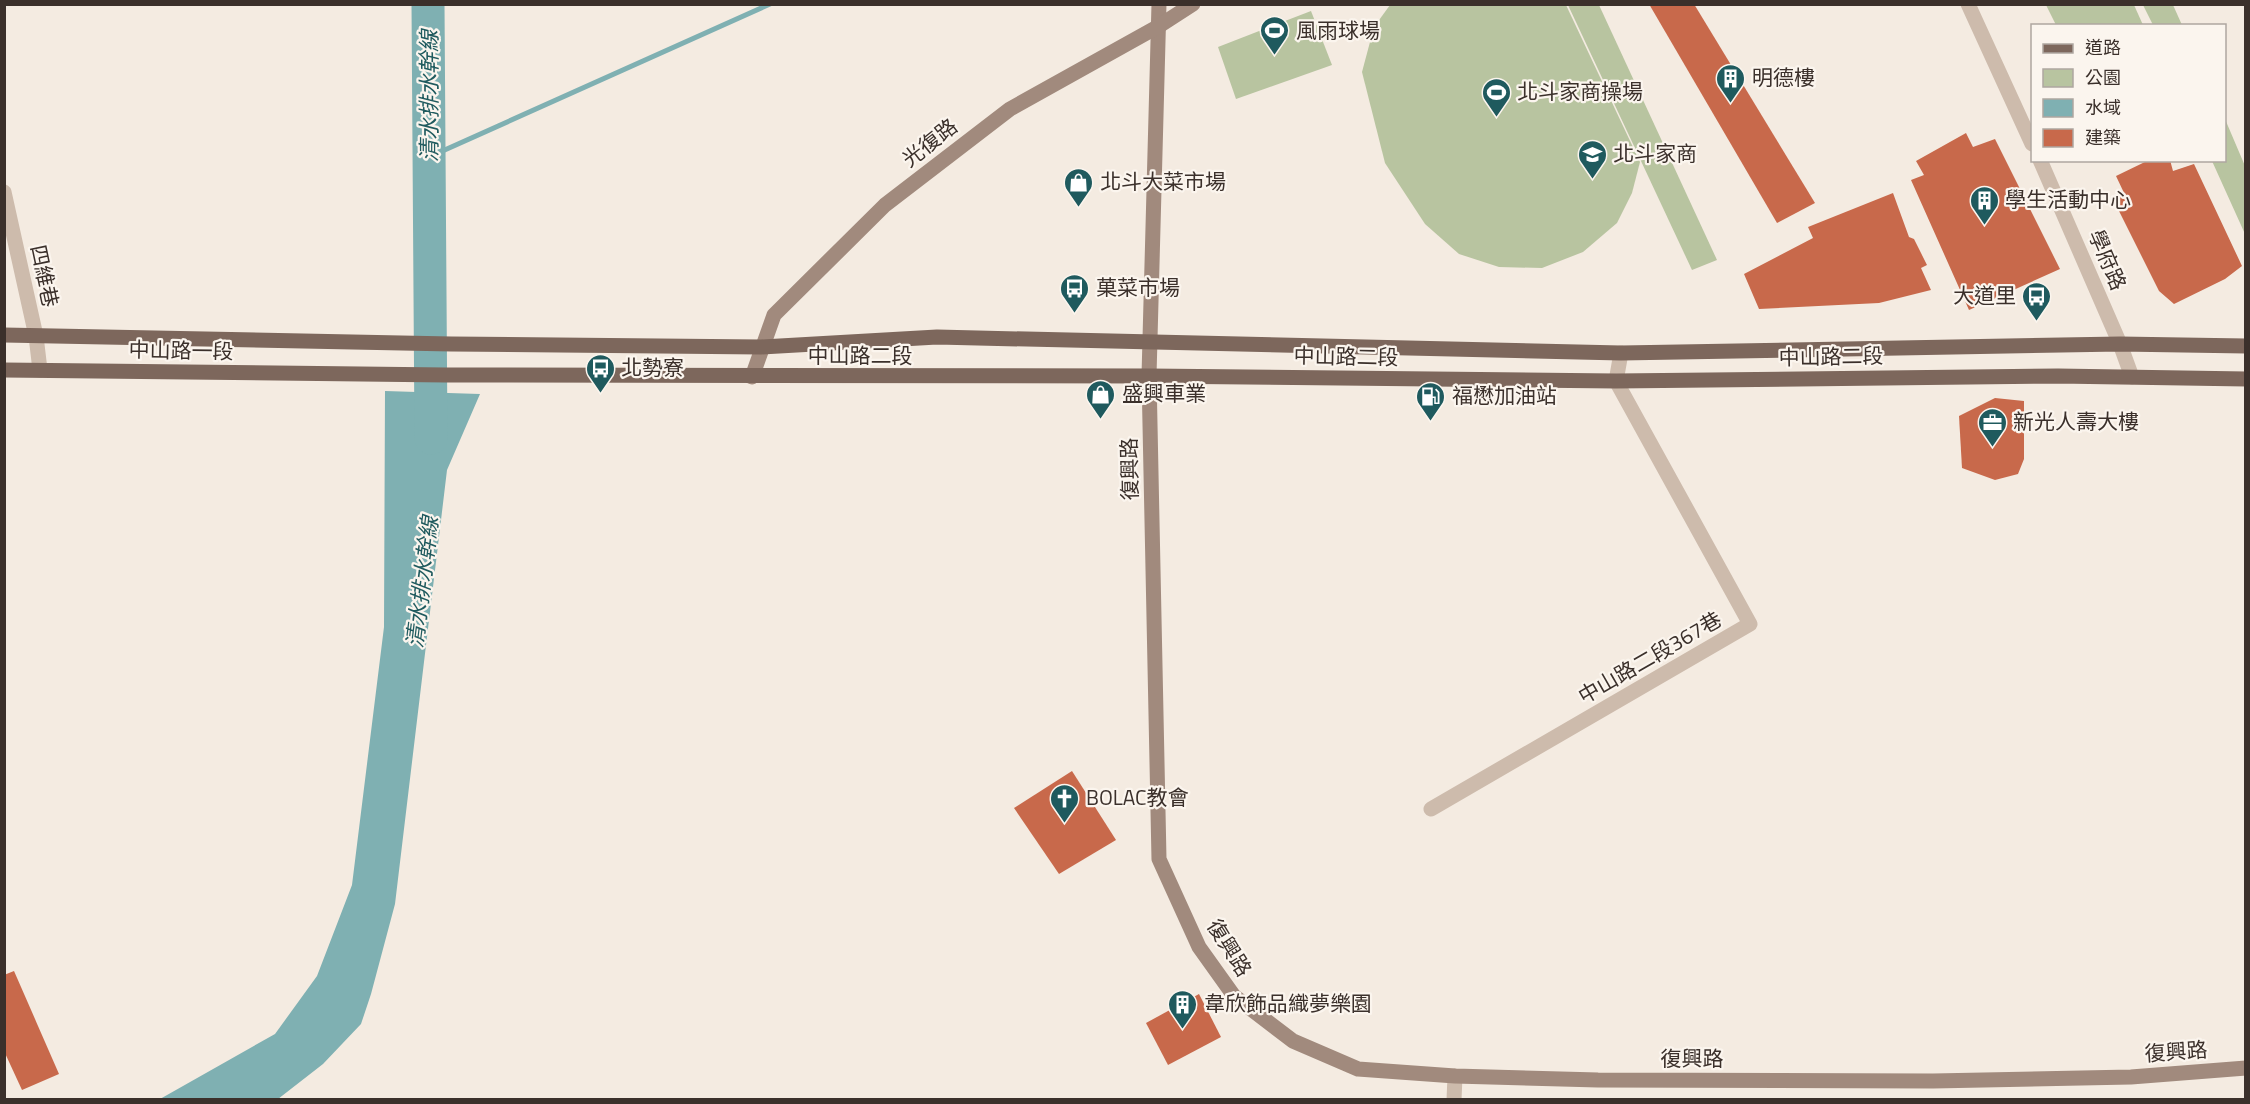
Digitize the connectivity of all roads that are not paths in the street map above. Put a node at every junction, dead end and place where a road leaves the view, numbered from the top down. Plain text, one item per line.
1 (1159, 4) edge
2 (1193, 4) edge
3 (1968, 4) edge
4 (1159, 26) junction
5 (2031, 142) edge
6 (2041, 162) edge
7 (4, 192) edge
8 (4, 335) edge
9 (36, 336) junction
10 (1149, 342) junction
11 (451, 344) joint
12 (2120, 344) junction
13 (2246, 346) edge
14 (761, 347) junction
15 (1621, 353) junction
16 (4, 369) edge
17 (40, 370) junction
18 (446, 375) joint
19 (1149, 376) junction
20 (752, 377) junction
21 (2132, 377) junction
22 (2246, 380) edge
23 (1617, 381) junction
24 (1431, 809) dead end
25 (2246, 1068) edge
26 (1455, 1076) junction
27 (1454, 1100) edge

1 - 4 street, 復興路
2 - 4 street, 光復路
3 - 5 street
4 - 10 street, 復興路
4 - 14 street, 光復路
6 - 12 street, 學府路
7 - 9 street, 四維巷
8 - 9 main road, 中山路一段
9 - 11 main road, 中山路一段
9 - 17 street, 四維巷
10 - 14 main road, 中山路二段
10 - 15 main road, 中山路二段
10 - 19 street, 復興路
11 - 14 main road, 中山路二段
12 - 13 main road, 中山路二段
12 - 15 main road, 中山路二段
12 - 21 street, 學府路
14 - 20 street, 光復路
15 - 23 street
16 - 17 main road, 中山路一段
17 - 18 main road, 中山路一段
18 - 20 main road, 中山路二段
19 - 20 main road, 中山路二段
19 - 23 main road, 中山路二段
19 - 26 street, 復興路
21 - 22 main road, 中山路二段
21 - 23 main road, 中山路二段
23 - 24 street, 中山路二段367巷
25 - 26 street, 復興路
26 - 27 street

